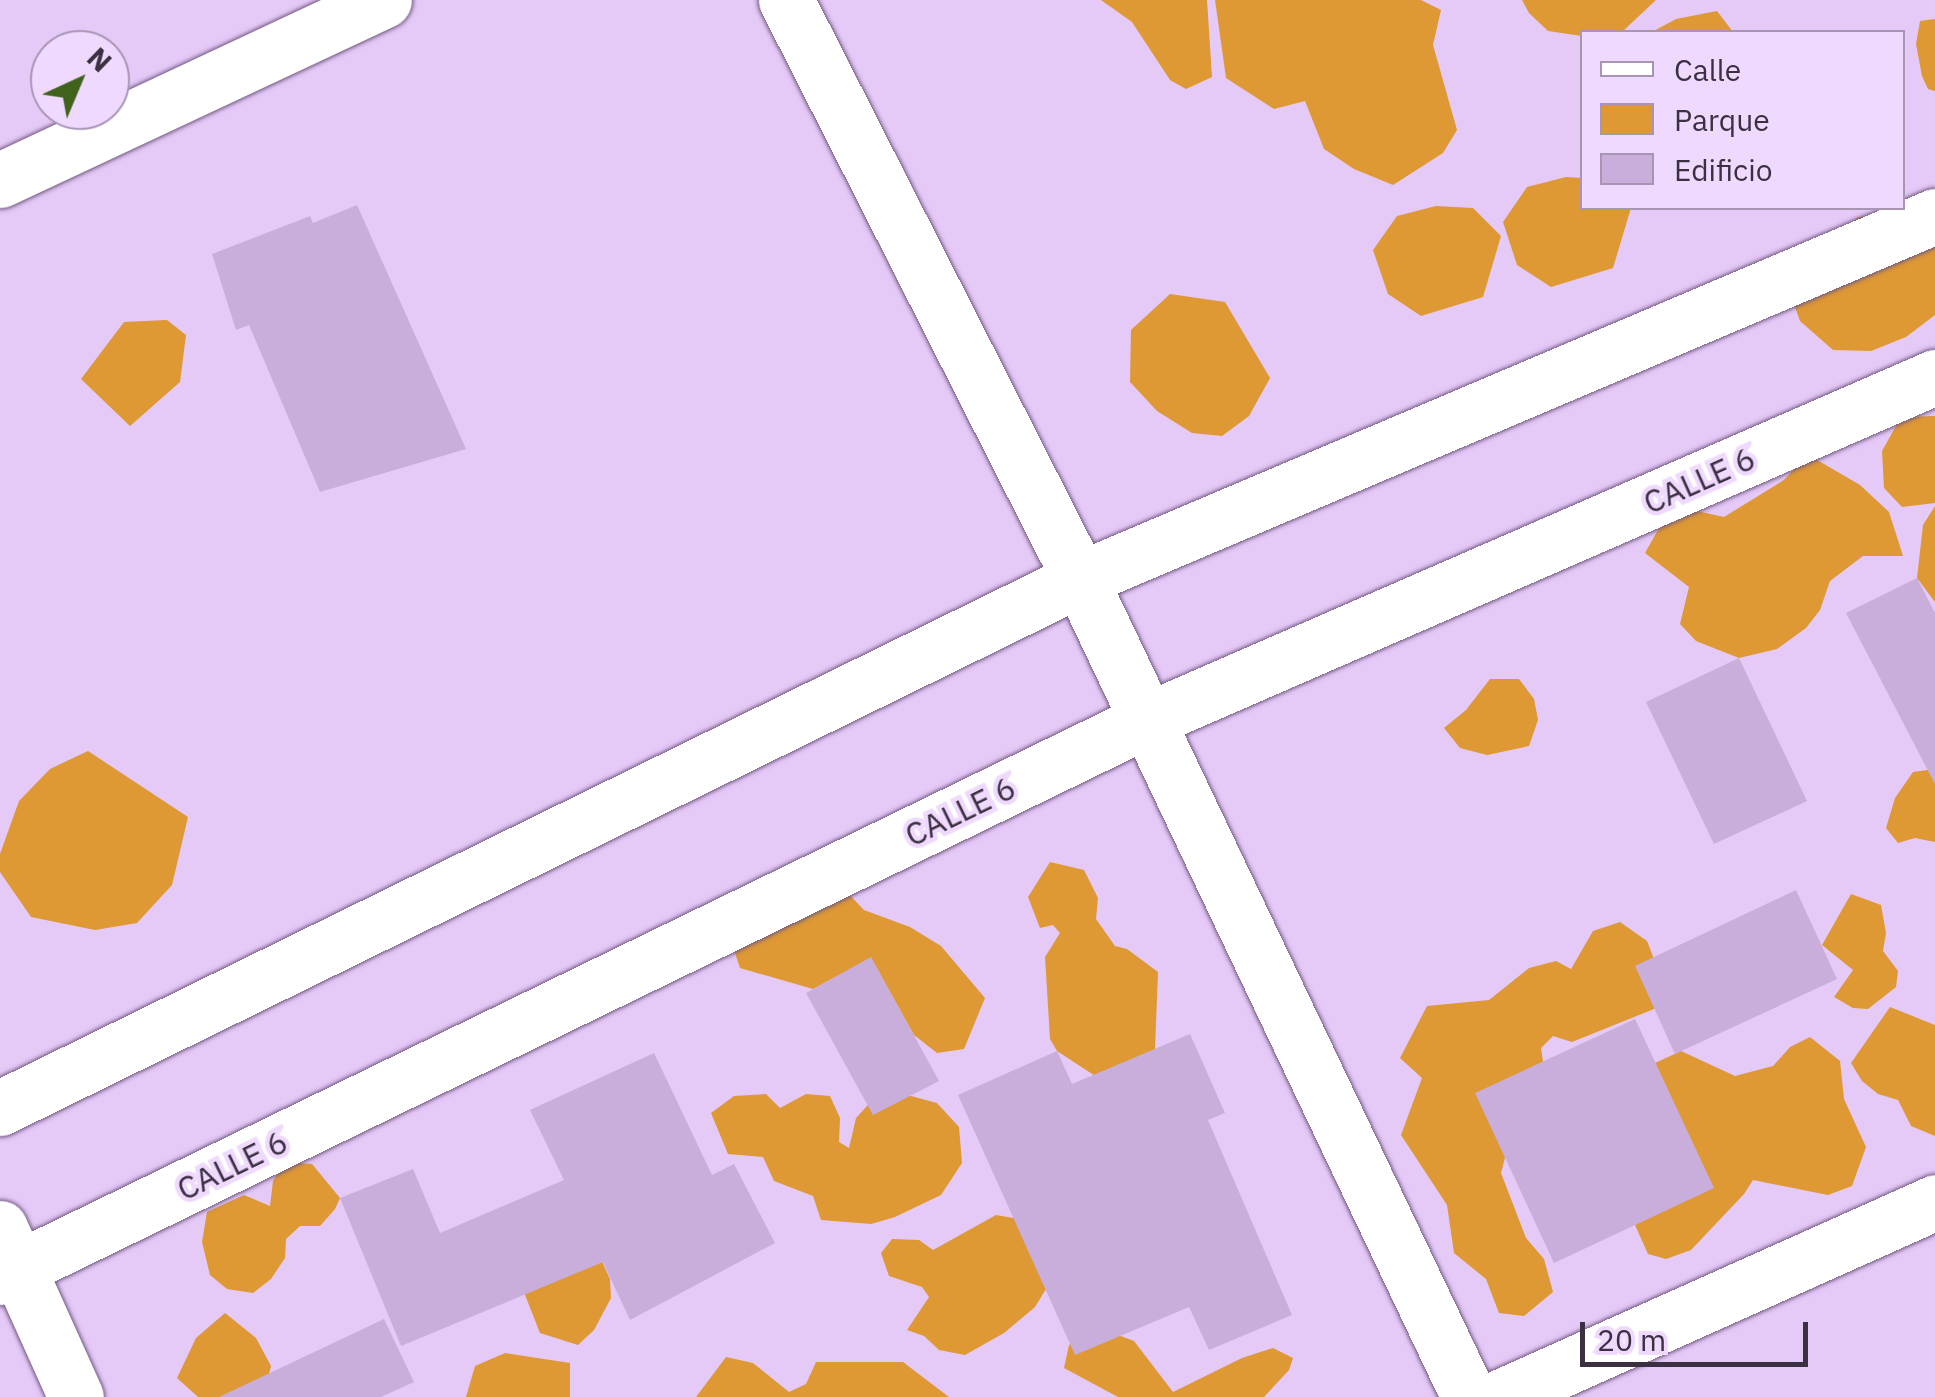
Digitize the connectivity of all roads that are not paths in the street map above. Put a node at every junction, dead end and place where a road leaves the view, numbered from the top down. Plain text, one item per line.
1 (384, 0) edge
2 (786, 0) edge
3 (0, 180) edge
4 (1935, 216) edge
5 (1935, 378) edge
6 (1080, 580) junction
7 (1146, 721) junction
8 (0, 1108) edge
9 (1935, 1202) edge
10 (6, 1258) edge
11 (76, 1397) edge
12 (1469, 1397) edge
13 (1500, 1397) edge

1 - 3 street
2 - 6 street
4 - 6 street
5 - 7 street, CALLE 6
6 - 7 street
6 - 8 street
7 - 10 street, CALLE 6
7 - 12 street
9 - 13 street
10 - 11 street

